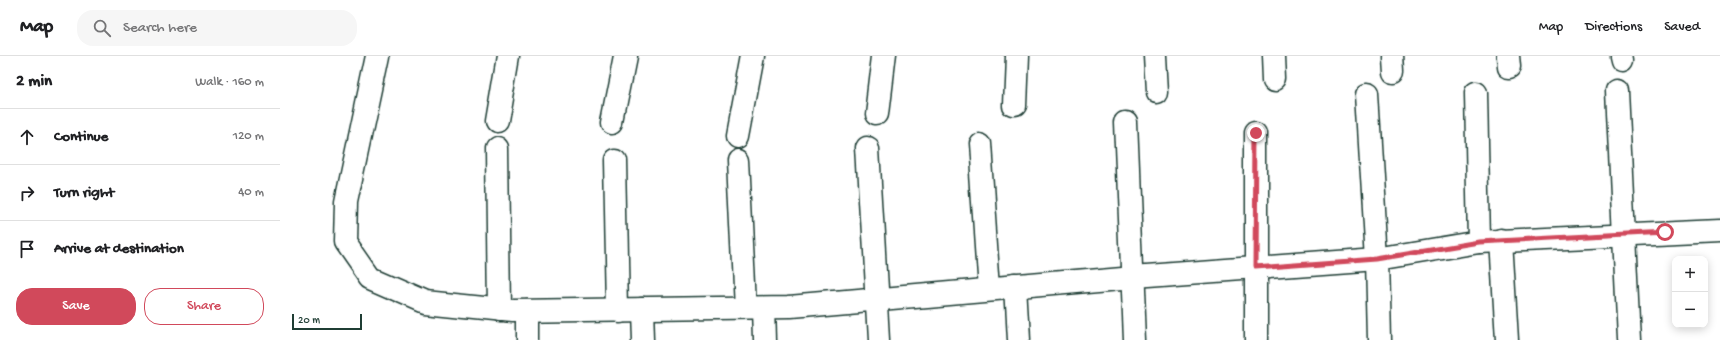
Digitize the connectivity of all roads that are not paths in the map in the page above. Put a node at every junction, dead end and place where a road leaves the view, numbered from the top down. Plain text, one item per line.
1 (377, 56) edge
2 (508, 56) edge
3 (626, 56) edge
4 (753, 56) edge
5 (884, 56) edge
6 (1016, 56) edge
7 (1155, 56) edge
8 (1274, 56) edge
9 (1275, 80) dead end
10 (1617, 91) dead end
11 (1157, 92) dead end
12 (1476, 93) dead end
13 (1366, 94) dead end
14 (1014, 105) dead end
15 (877, 114) dead end
16 (496, 121) dead end
17 (613, 121) dead end
18 (1126, 122) dead end
19 (1256, 133) dead end
20 (738, 136) dead end
21 (979, 143) dead end
22 (868, 148) dead end
23 (498, 149) dead end
24 (615, 160) dead end
25 (738, 160) dead end
26 (1720, 231) edge
27 (1625, 234) junction
28 (1501, 240) junction
29 (1479, 242) junction
30 (1377, 259) junction
31 (1255, 268) junction
32 (1133, 277) junction
33 (1015, 287) junction
34 (989, 290) junction
35 (876, 299) junction
36 (755, 308) junction
37 (642, 309) junction
38 (499, 310) junction
39 (618, 310) junction
40 (528, 311) junction
41 (528, 340) edge
42 (643, 340) edge
43 (765, 340) edge
44 (879, 340) edge
45 (1018, 340) edge
46 (1135, 340) edge
47 (1256, 340) edge
48 (1379, 340) edge
49 (1507, 340) edge
50 (1629, 340) edge

1 - 38 street
2 - 16 street
3 - 17 street
4 - 20 street
5 - 15 street
6 - 14 street
7 - 11 street
8 - 9 street
10 - 27 street
12 - 29 street
13 - 30 street
18 - 32 street
19 - 31 street
21 - 34 street
22 - 35 street
23 - 38 street
24 - 39 street
25 - 36 street
26 - 27 street
27 - 28 street
27 - 50 street
28 - 29 street
28 - 49 street
29 - 30 street
30 - 31 street
30 - 48 street
31 - 32 street
31 - 47 street
32 - 33 street
32 - 46 street
33 - 34 street
33 - 45 street
34 - 35 street
35 - 36 street
35 - 44 street
36 - 37 street
36 - 43 street
37 - 39 street
37 - 42 street
38 - 40 street
39 - 40 street
40 - 41 street

